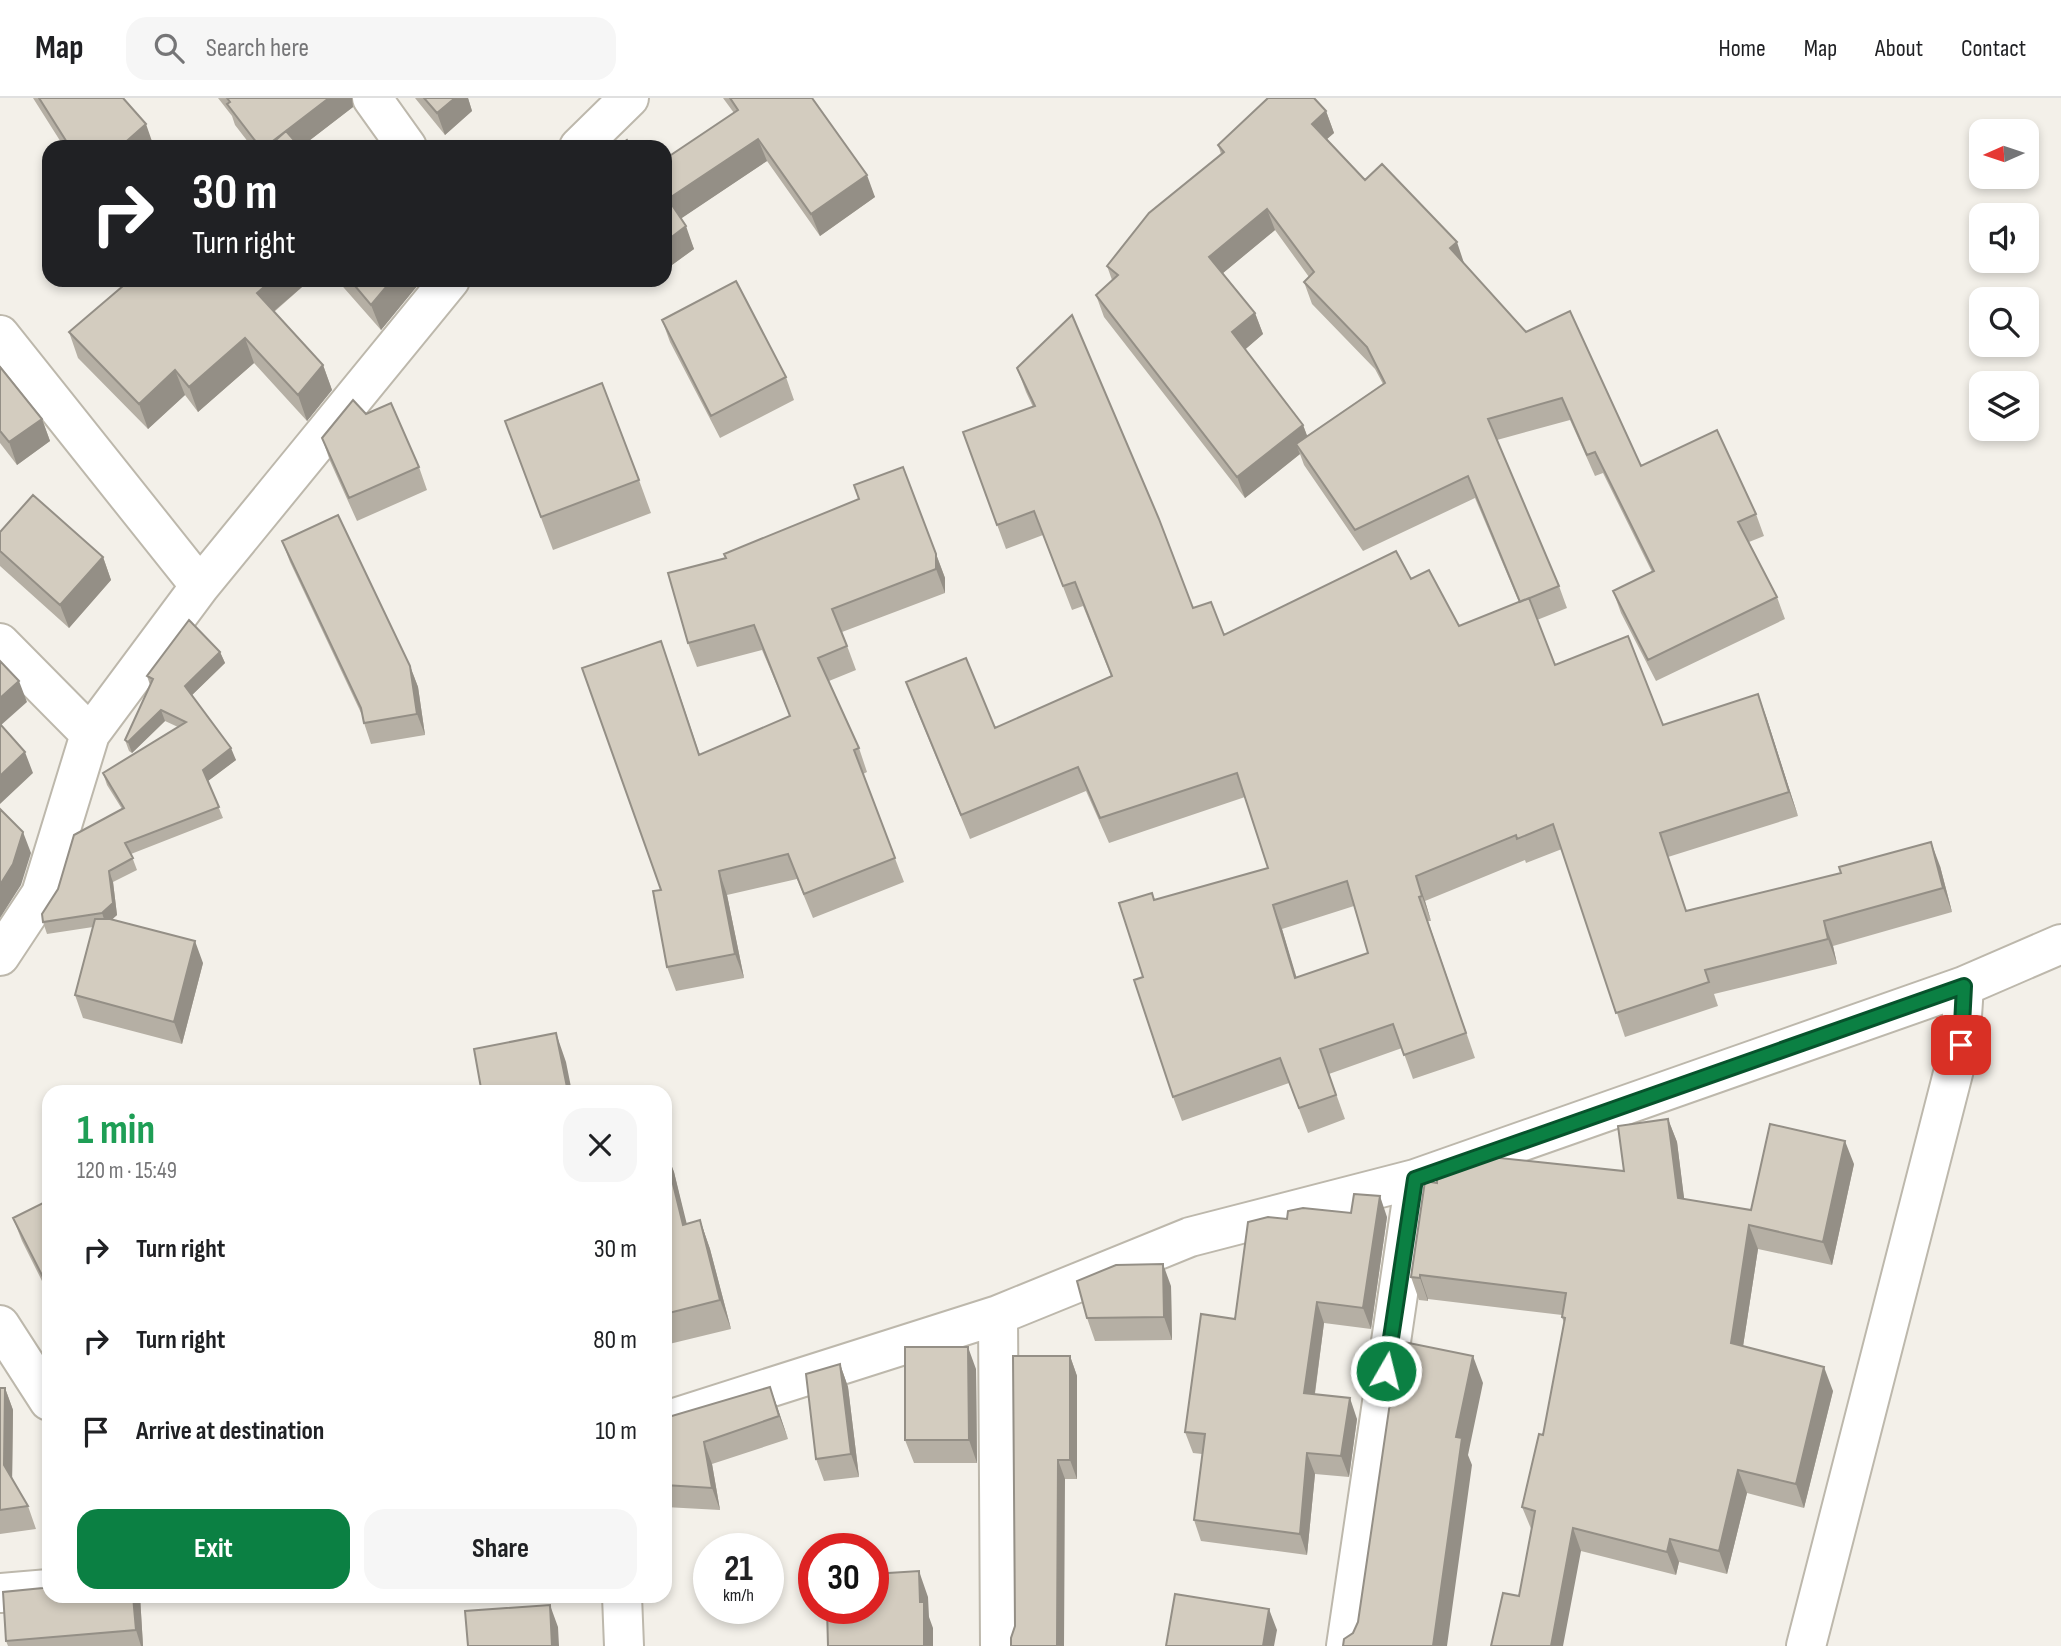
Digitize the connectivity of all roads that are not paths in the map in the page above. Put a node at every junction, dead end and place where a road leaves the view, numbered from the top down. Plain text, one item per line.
1 (372, 98) edge
2 (629, 98) edge
3 (402, 140) edge
4 (586, 140) edge
5 (444, 287) edge
6 (0, 335) edge
7 (200, 586) junction
8 (0, 643) edge
9 (90, 734) junction
10 (2061, 944) edge
11 (0, 956) edge
12 (1964, 986) junction
13 (1415, 1179) junction
14 (998, 1315) junction
15 (0, 1325) edge
16 (42, 1390) edge
17 (672, 1419) edge
18 (42, 1590) edge
19 (0, 1593) edge
20 (622, 1603) edge
21 (624, 1646) edge
22 (1000, 1646) edge
23 (1346, 1646) edge
24 (1806, 1646) edge

1 - 3 street
2 - 4 street
5 - 7 street
6 - 7 street
7 - 9 street
8 - 9 street
9 - 11 street
10 - 12 street
12 - 13 street
12 - 24 street
13 - 14 street
13 - 23 street
14 - 17 street
14 - 22 street
15 - 16 street
18 - 19 street
20 - 21 street

